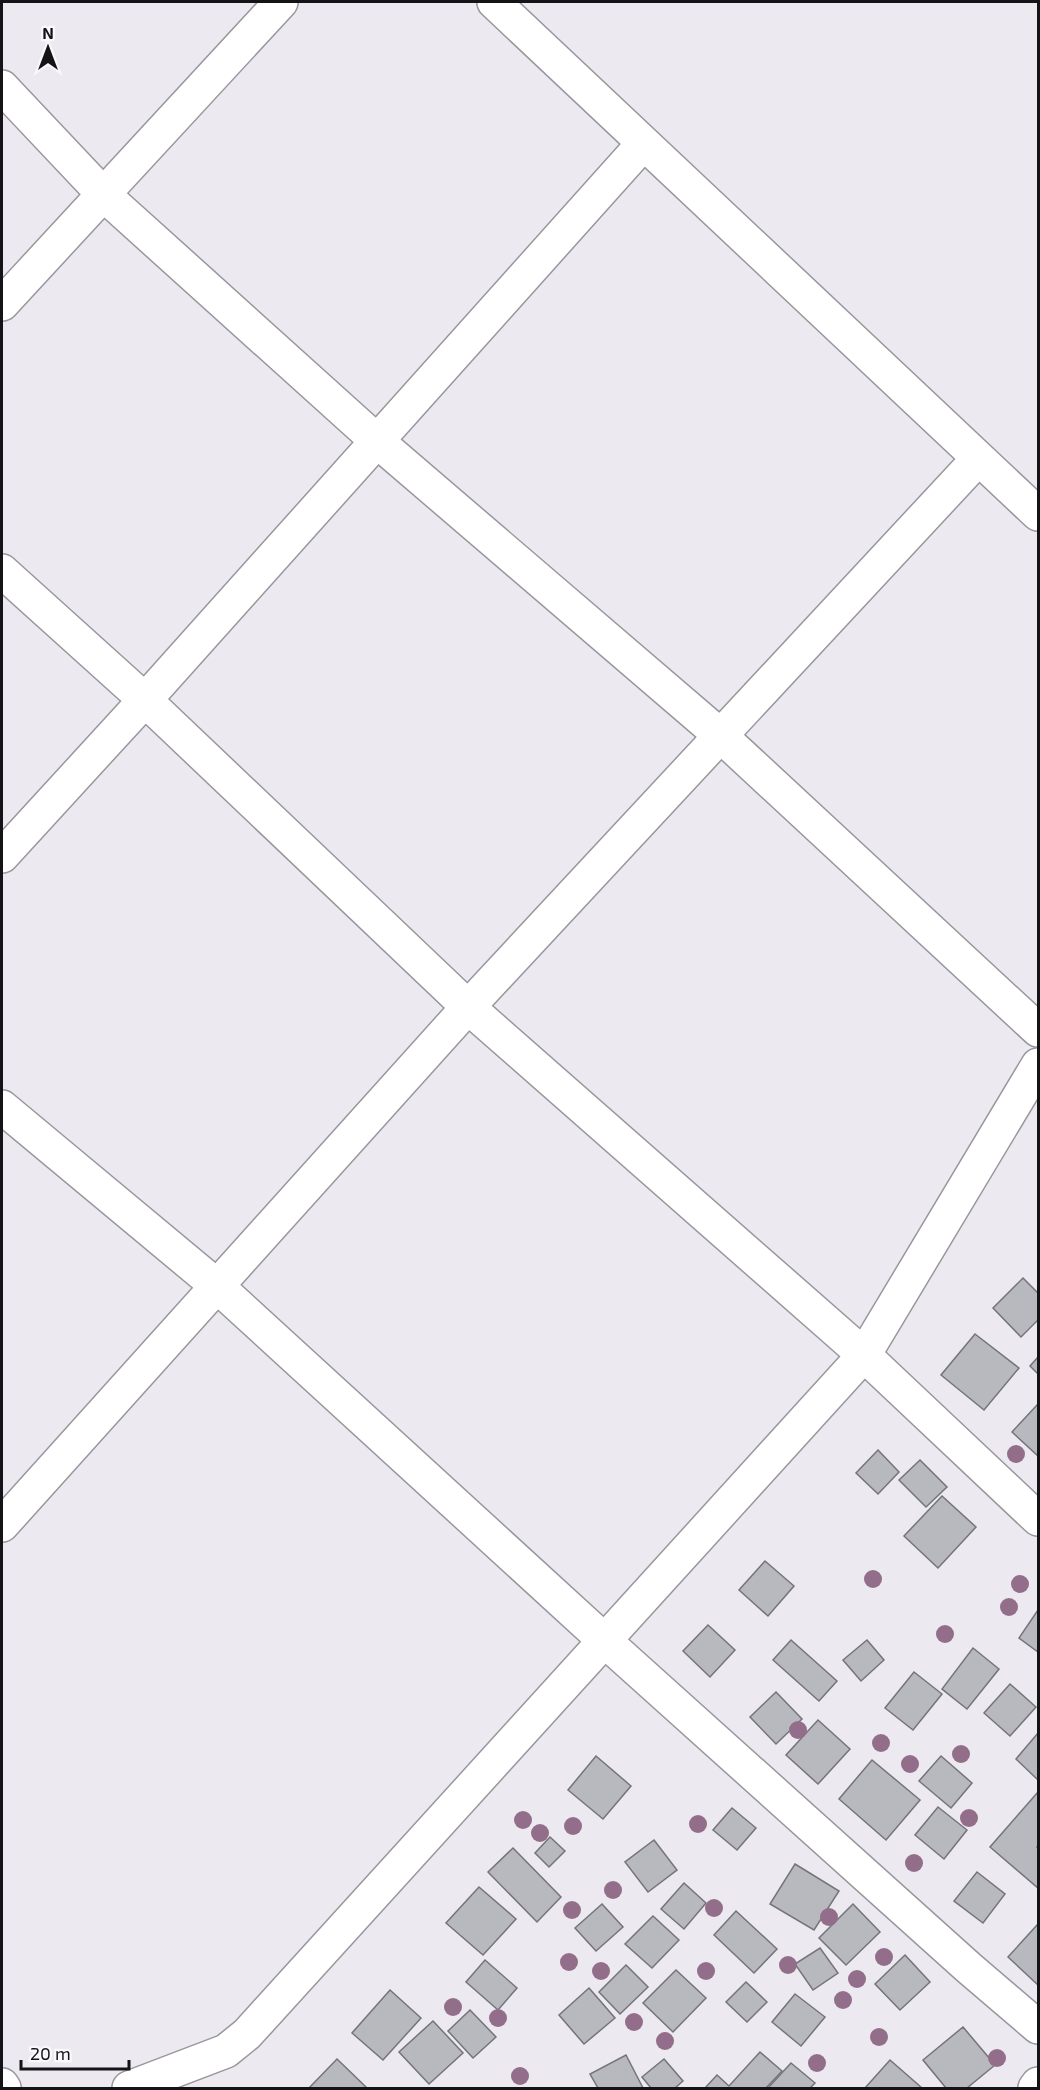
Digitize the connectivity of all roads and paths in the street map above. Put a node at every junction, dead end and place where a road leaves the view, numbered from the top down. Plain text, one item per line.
1 (281, 2) edge
2 (494, 2) edge
3 (2, 87) edge
4 (643, 144) junction
5 (103, 194) junction
6 (2, 304) edge
7 (377, 441) junction
8 (978, 459) junction
9 (1038, 514) edge
10 (2, 571) edge
11 (145, 700) junction
12 (721, 736) junction
13 (2, 856) edge
14 (468, 1007) junction
15 (1038, 1030) edge
16 (1038, 1065) edge
17 (2, 1107) edge
18 (217, 1286) junction
19 (864, 1355) junction
20 (1038, 1519) edge
21 (2, 1525) edge
22 (605, 1641) junction
23 (1038, 2027) edge
24 (1038, 2084) edge
25 (129, 2088) edge
26 (1035, 2088) edge

1 - 5 street
2 - 4 street
3 - 5 street
4 - 7 street
4 - 8 street
5 - 6 street
5 - 7 street
7 - 11 street
7 - 12 street
8 - 9 street
8 - 12 street
10 - 11 street
11 - 13 street
11 - 14 street
12 - 14 street
12 - 15 street
14 - 18 street
14 - 19 street
16 - 19 street
17 - 18 street
18 - 21 street
18 - 22 street
19 - 20 street
19 - 22 street
22 - 23 street
22 - 25 street
24 - 26 street

